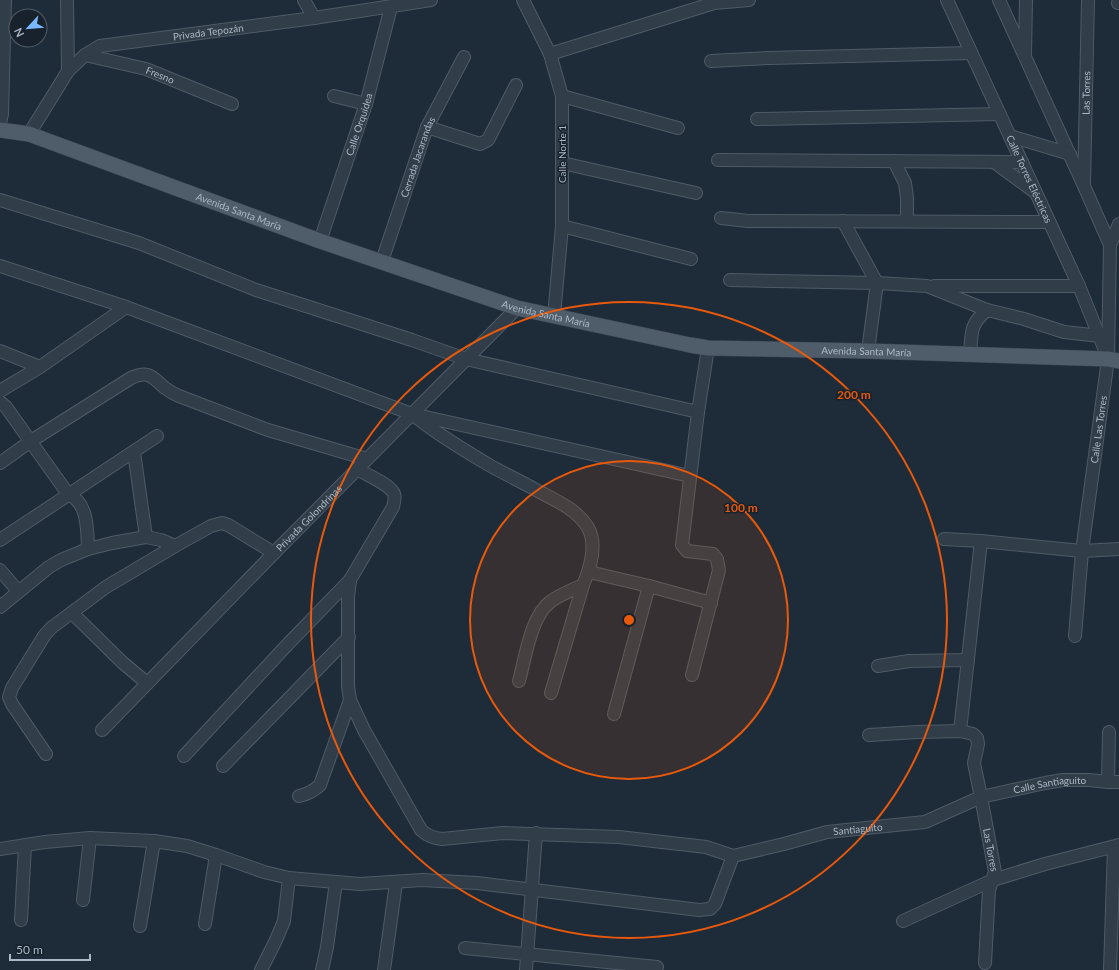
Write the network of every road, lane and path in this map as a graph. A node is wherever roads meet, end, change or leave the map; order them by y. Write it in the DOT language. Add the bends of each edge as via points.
graph roads {
  1 [pos="5,0"];
  2 [pos="67,0"];
  3 [pos="304,0"];
  4 [pos="431,0"];
  5 [pos="523,0"];
  6 [pos="749,0"];
  7 [pos="947,0"];
  8 [pos="999,0"];
  9 [pos="1026,0"];
  10 [pos="1088,0"];
  11 [pos="713,1"];
  12 [pos="391,7"];
  13 [pos="314,18"];
  14 [pos="971,53"];
  15 [pos="550,54"];
  16 [pos="85,55"];
  17 [pos="464,57"];
  18 [pos="1025,57"];
  19 [pos="711,61"];
  20 [pos="68,71"];
  21 [pos="516,85"];
  22 [pos="334,96"];
  23 [pos="562,96"];
  24 [pos="232,104"];
  25 [pos="366,104"];
  26 [pos="1000,114"];
  27 [pos="757,119"];
  28 [pos="0,123"];
  29 [pos="427,127"];
  30 [pos="678,128"];
  31 [pos="0,130"];
  32 [pos="29,134"];
  33 [pos="1010,136"];
  34 [pos="1070,154"];
  35 [pos="718,160"];
  36 [pos="894,161"];
  37 [pos="994,162"];
  38 [pos="1022,162"];
  39 [pos="562,163"];
  40 [pos="1084,186"];
  41 [pos="1036,192"];
  42 [pos="696,193"];
  43 [pos="0,200"];
  44 [pos="721,218"];
  45 [pos="843,221"];
  46 [pos="907,221"];
  47 [pos="1049,222"];
  48 [pos="1119,224"];
  49 [pos="562,226"];
  50 [pos="320,240"];
  51 [pos="1114,243"];
  52 [pos="691,259"];
  53 [pos="382,261"];
  54 [pos="0,266"];
  55 [pos="730,280"];
  56 [pos="877,283"];
  57 [pos="927,286"];
  58 [pos="1079,286"];
  59 [pos="126,307"];
  60 [pos="517,308"];
  61 [pos="987,310"];
  62 [pos="554,316"];
  63 [pos="1100,336"];
  64 [pos="708,348"];
  65 [pos="0,351"];
  66 [pos="868,351"];
  67 [pos="970,355"];
  68 [pos="466,359"];
  69 [pos="1114,360"];
  70 [pos="40,367"];
  71 [pos="0,391"];
  72 [pos="0,402"];
  73 [pos="698,412"];
  74 [pos="412,414"];
  75 [pos="157,436"];
  76 [pos="31,441"];
  77 [pos="134,452"];
  78 [pos="367,459"];
  79 [pos="0,463"];
  80 [pos="357,469"];
  81 [pos="690,476"];
  82 [pos="68,494"];
  83 [pos="146,537"];
  84 [pos="944,539"];
  85 [pos="0,540"];
  86 [pos="981,541"];
  87 [pos="175,546"];
  88 [pos="1119,548"];
  89 [pos="88,549"];
  90 [pos="1082,551"];
  91 [pos="274,553"];
  92 [pos="0,570"];
  93 [pos="588,572"];
  94 [pos="350,580"];
  95 [pos="583,585"];
  96 [pos="649,586"];
  97 [pos="18,592"];
  98 [pos="711,603"];
  99 [pos="0,607"];
  100 [pos="72,613"];
  101 [pos="1075,636"];
  102 [pos="348,637"];
  103 [pos="968,660"];
  104 [pos="878,666"];
  105 [pos="692,675"];
  106 [pos="519,681"];
  107 [pos="147,683"];
  108 [pos="551,693"];
  109 [pos="350,700"];
  110 [pos="614,714"];
  111 [pos="102,730"];
  112 [pos="960,731"];
  113 [pos="1109,732"];
  114 [pos="869,735"];
  115 [pos="46,754"];
  116 [pos="184,756"];
  117 [pos="223,766"];
  118 [pos="1114,782"];
  119 [pos="299,796"];
  120 [pos="981,797"];
  121 [pos="536,833"];
  122 [pos="90,838"];
  123 [pos="154,841"];
  124 [pos="25,845"];
  125 [pos="1116,846"];
  126 [pos="0,849"];
  127 [pos="216,855"];
  128 [pos="733,856"];
  129 [pos="290,878"];
  130 [pos="993,880"];
  131 [pos="336,882"];
  132 [pos="396,883"];
  133 [pos="532,889"];
  134 [pos="83,900"];
  135 [pos="21,920"];
  136 [pos="903,921"];
  137 [pos="205,924"];
  138 [pos="140,926"];
  139 [pos="465,948"];
  140 [pos="528,954"];
  141 [pos="985,963"];
  142 [pos="629,967"];
  143 [pos="657,967"];
  144 [pos="261,970"];
  145 [pos="322,970"];
  146 [pos="384,970"];
  147 [pos="526,970"];
  148 [pos="1110,970"];
  1 -- 28 [label="street"];
  2 -- 20 [label="street"];
  3 -- 13 [label="street"];
  4 -- 12 [label="street, Privada Tepozán"];
  5 -- 15 [label="street, Calle Norte 1"];
  6 -- 11 [label="street"];
  7 -- 14 [label="street, Calle Torres Eléctricas"];
  8 -- 18 [label="street"];
  9 -- 18 [label="street"];
  10 -- 40 [label="street, Las Torres"];
  11 -- 15 [label="street"];
  12 -- 13 [label="street, Privada Tepozán"];
  12 -- 25 [label="street, Calle Orquídea"];
  13 -- 16 [label="street, Privada Tepozán" via="100,46"];
  14 -- 19 [label="street"];
  14 -- 26 [label="street, Calle Torres Eléctricas"];
  15 -- 23 [label="street, Calle Norte 1"];
  16 -- 20 [label="street, Privada Tepozán"];
  16 -- 24 [label="street, Fresno" via="146,69"];
  17 -- 29 [label="street, Cerrada Jacarandas"];
  18 -- 34 [label="street"];
  20 -- 32 [label="street, Privada Tepozán"];
  21 -- 29 [label="street" via="488,140 484,143 480,144"];
  22 -- 25 [label="street"];
  23 -- 30 [label="street"];
  23 -- 39 [label="street, Calle Norte 1"];
  25 -- 50 [label="street, Calle Orquídea"];
  26 -- 27 [label="street"];
  26 -- 33 [label="street, Calle Torres Eléctricas"];
  29 -- 53 [label="street, Cerrada Jacarandas"];
  31 -- 32 [label="main road, Avenida Santa María"];
  32 -- 50 [label="main road, Avenida Santa María"];
  33 -- 34 [label="street"];
  33 -- 38 [label="street, Calle Torres Eléctricas"];
  34 -- 40 [label="street"];
  35 -- 36 [label="street"];
  36 -- 37 [label="street"];
  36 -- 46 [label="street" via="905,183"];
  37 -- 38 [label="street"];
  37 -- 41 [label="street"];
  38 -- 41 [label="street, Calle Torres Eléctricas"];
  39 -- 42 [label="street"];
  39 -- 49 [label="street, Calle Norte 1"];
  40 -- 51 [label="street"];
  41 -- 47 [label="street, Calle Torres Eléctricas"];
  43 -- 68 [label="street" via="139,243 256,290"];
  44 -- 45 [label="street" via="748,221"];
  45 -- 46 [label="street"];
  45 -- 56 [label="street"];
  46 -- 47 [label="street"];
  47 -- 58 [label="street, Calle Torres Eléctricas"];
  48 -- 51 [label="street, Calle Las Torres"];
  49 -- 52 [label="street"];
  49 -- 62 [label="street, Calle Norte 1"];
  50 -- 53 [label="main road, Avenida Santa María"];
  51 -- 69 [label="street, Calle Las Torres"];
  53 -- 60 [label="main road, Avenida Santa María"];
  54 -- 59 [label="street"];
  55 -- 56 [label="street"];
  56 -- 57 [label="street"];
  56 -- 66 [label="street"];
  57 -- 58 [label="street"];
  57 -- 61 [label="street"];
  58 -- 63 [label="street, Calle Torres Eléctricas"];
  59 -- 70 [label="street"];
  59 -- 74 [label="street"];
  60 -- 62 [label="main road, Avenida Santa María"];
  60 -- 68 [label="street, Privada Golondrinas"];
  61 -- 63 [label="street" via="1064,332"];
  61 -- 67 [label="street" via="973,325"];
  62 -- 64 [label="main road, Avenida Santa María"];
  63 -- 69 [label="street, Calle Torres Eléctricas"];
  64 -- 66 [label="main road, Avenida Santa María"];
  64 -- 73 [label="street"];
  65 -- 70 [label="street"];
  66 -- 67 [label="main road, Avenida Santa María"];
  67 -- 69 [label="main road, Avenida Santa María"];
  68 -- 73 [label="street"];
  68 -- 74 [label="street, Privada Golondrinas"];
  69 -- 90 [label="street, Calle Las Torres"];
  70 -- 71 [label="street"];
  72 -- 76 [label="street"];
  73 -- 81 [label="street"];
  74 -- 78 [label="street, Privada Golondrinas"];
  74 -- 81 [label="street"];
  74 -- 93 [label="street" via="432,430 565,506 578,516 588,527 592,542"];
  75 -- 77 [label="street"];
  76 -- 78 [label="street" via="132,378 146,374 151,375 178,396 268,430"];
  76 -- 79 [label="street"];
  76 -- 82 [label="street"];
  77 -- 82 [label="street"];
  77 -- 83 [label="street"];
  78 -- 80 [label="street, Privada Golondrinas"];
  80 -- 91 [label="street, Privada Golondrinas"];
  80 -- 94 [label="street" via="393,491 395,501"];
  81 -- 98 [label="street" via="682,545 686,551 713,554 717,559 719,570"];
  82 -- 85 [label="street"];
  82 -- 89 [label="street" via="75,497 83,510"];
  83 -- 87 [label="street"];
  83 -- 89 [label="street"];
  84 -- 86 [label="street"];
  86 -- 90 [label="street"];
  86 -- 103 [label="street"];
  87 -- 91 [label="street" via="211,526 222,523"];
  87 -- 100 [label="street" via="106,587"];
  88 -- 90 [label="street"];
  89 -- 97 [label="street" via="62,560"];
  90 -- 101 [label="street, Calle Las Torres"];
  91 -- 107 [label="street, Privada Golondrinas"];
  92 -- 97 [label="street"];
  93 -- 95 [label="street"];
  93 -- 96 [label="street"];
  94 -- 102 [label="street"];
  94 -- 116 [label="street"];
  95 -- 106 [label="street" via="550,602 540,611"];
  95 -- 108 [label="street"];
  96 -- 98 [label="street"];
  96 -- 110 [label="street"];
  97 -- 99 [label="street"];
  98 -- 105 [label="street"];
  100 -- 107 [label="street"];
  100 -- 115 [label="street" via="44,636 9,697"];
  102 -- 109 [label="street"];
  102 -- 117 [label="street"];
  103 -- 104 [label="street" via="910,661"];
  103 -- 112 [label="street"];
  107 -- 111 [label="street, Privada Golondrinas"];
  109 -- 119 [label="street" via="320,785 316,790"];
  109 -- 121 [label="street" via="416,822 427,835 442,839 503,833"];
  112 -- 114 [label="street"];
  112 -- 120 [label="street, Las Torres" via="973,734 977,738 974,763"];
  113 -- 118 [label="street"];
  118 -- 120 [label="street, Calle Santiaguito" via="1045,782"];
  120 -- 128 [label="street, Santiaguito" via="925,822 827,832"];
  120 -- 130 [label="street, Las Torres" via="994,868"];
  121 -- 128 [label="street" via="619,837 706,848"];
  121 -- 133 [label="street"];
  122 -- 123 [label="street"];
  122 -- 124 [label="street"];
  122 -- 134 [label="street"];
  123 -- 127 [label="street" via="187,846"];
  123 -- 138 [label="street"];
  124 -- 126 [label="street"];
  124 -- 135 [label="street"];
  125 -- 130 [label="street"];
  125 -- 148 [label="street"];
  127 -- 129 [label="street"];
  127 -- 137 [label="street"];
  128 -- 133 [label="street" via="710,909 699,910"];
  129 -- 131 [label="street"];
  129 -- 144 [label="street" via="284,921"];
  130 -- 136 [label="street"];
  130 -- 141 [label="street, Las Torres" via="989,890"];
  131 -- 132 [label="street"];
  131 -- 145 [label="street"];
  132 -- 133 [label="street" via="422,880 469,882"];
  132 -- 146 [label="street"];
  133 -- 140 [label="street"];
  139 -- 140 [label="street"];
  140 -- 142 [label="street"];
  140 -- 147 [label="street"];
  142 -- 143 [label="street"];
}
